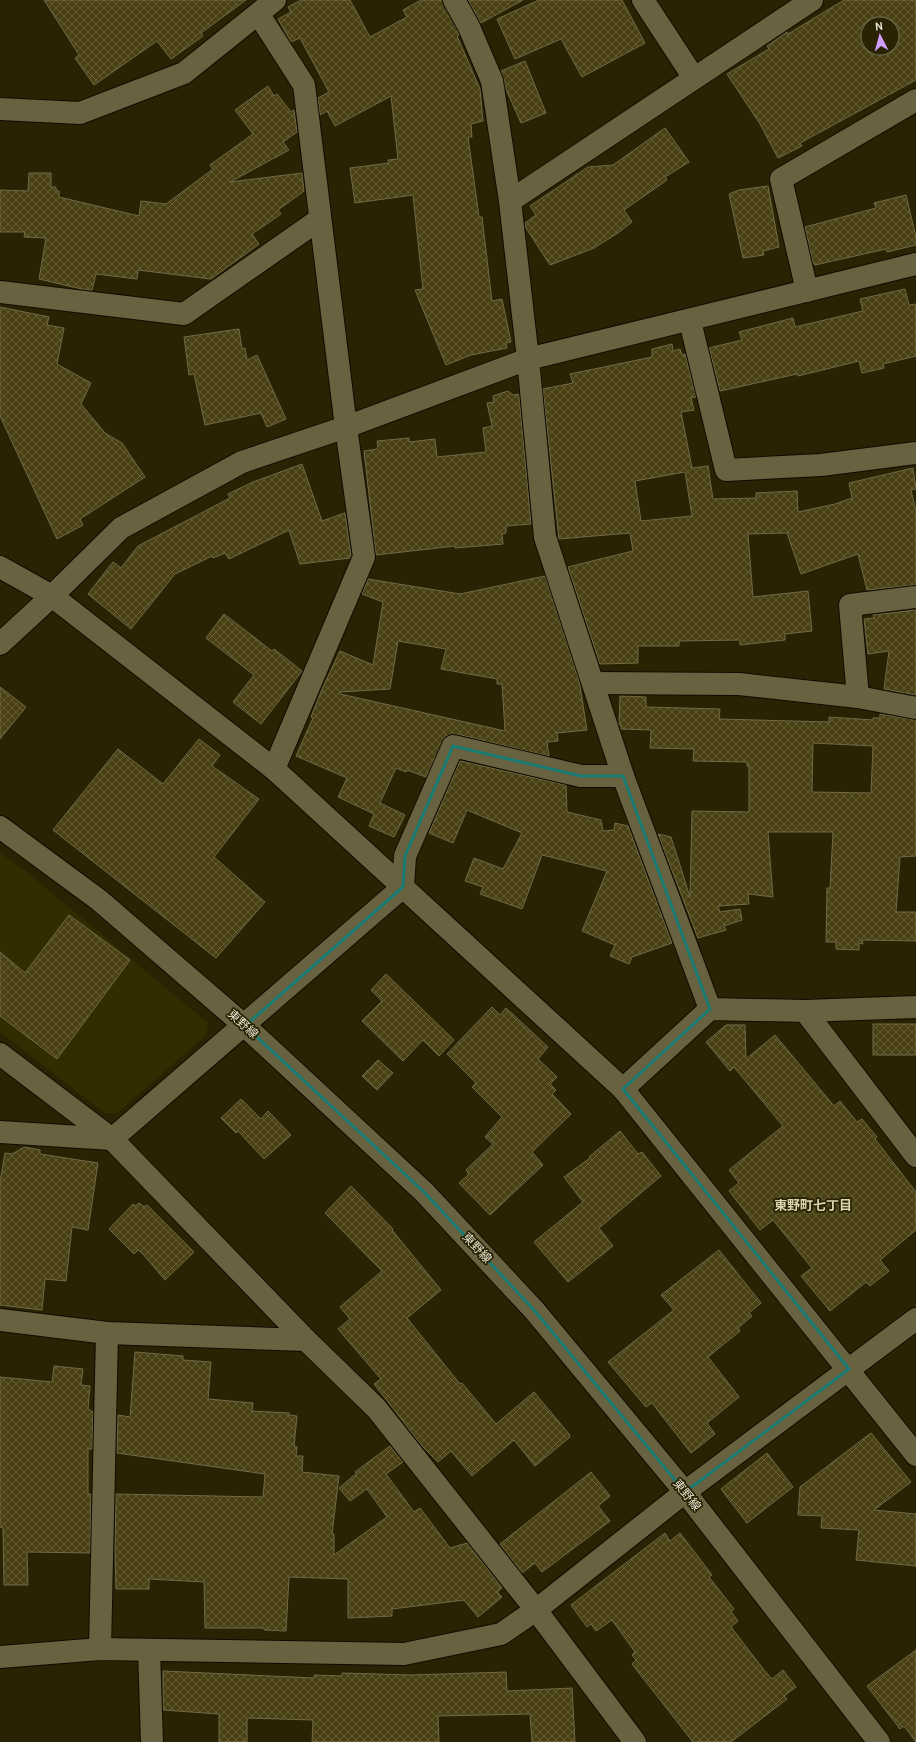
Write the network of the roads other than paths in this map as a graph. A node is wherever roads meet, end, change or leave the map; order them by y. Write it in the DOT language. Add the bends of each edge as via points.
graph roads {
  1 [pos="275,0"];
  2 [pos="454,0"];
  3 [pos="643,0"];
  4 [pos="812,0"];
  5 [pos="258,15"];
  6 [pos="694,78"];
  7 [pos="916,100"];
  8 [pos="0,109"];
  9 [pos="510,202"];
  10 [pos="320,219"];
  11 [pos="916,264"];
  12 [pos="807,291"];
  13 [pos="0,292"];
  14 [pos="690,320"];
  15 [pos="528,359"];
  16 [pos="346,427"];
  17 [pos="916,453"];
  18 [pos="0,567"];
  19 [pos="52,596"];
  20 [pos="916,597"];
  21 [pos="0,644"];
  22 [pos="593,683"];
  23 [pos="858,697"];
  24 [pos="916,708"];
  25 [pos="274,769"];
  26 [pos="623,776"];
  27 [pos="0,827"];
  28 [pos="404,887"];
  29 [pos="916,1007"];
  30 [pos="710,1009"];
  31 [pos="805,1011"];
  32 [pos="245,1026"];
  33 [pos="0,1054"];
  34 [pos="623,1089"];
  35 [pos="0,1132"];
  36 [pos="112,1139"];
  37 [pos="916,1156"];
  38 [pos="916,1319"];
  39 [pos="0,1320"];
  40 [pos="108,1333"];
  41 [pos="306,1340"];
  42 [pos="848,1369"];
  43 [pos="916,1455"];
  44 [pos="685,1492"];
  45 [pos="536,1610"];
  46 [pos="100,1649"];
  47 [pos="149,1650"];
  48 [pos="0,1657"];
  49 [pos="152,1742"];
  50 [pos="635,1742"];
  51 [pos="879,1742"];
  1 -- 5 [label="street"];
  2 -- 9 [label="street" via="492,81"];
  3 -- 6 [label="street"];
  4 -- 6 [label="street"];
  5 -- 8 [label="street" via="184,73 80,113"];
  5 -- 10 [label="street" via="304,85"];
  6 -- 9 [label="street"];
  7 -- 12 [label="street" via="781,179"];
  9 -- 15 [label="street"];
  10 -- 13 [label="street" via="184,314"];
  10 -- 16 [label="street"];
  11 -- 12 [label="street"];
  12 -- 14 [label="street"];
  14 -- 15 [label="street"];
  14 -- 17 [label="street" via="726,470 822,465"];
  15 -- 16 [label="street"];
  15 -- 22 [label="street" via="545,538"];
  16 -- 19 [label="street" via="242,462 121,528"];
  16 -- 25 [label="street" via="364,557"];
  18 -- 19 [label="street"];
  19 -- 21 [label="street"];
  19 -- 25 [label="street"];
  20 -- 23 [label="street" via="850,605"];
  22 -- 23 [label="street" via="739,684"];
  22 -- 26 [label="street"];
  23 -- 24 [label="street"];
  25 -- 28 [label="street"];
  26 -- 28 [label="street" via="581,776 453,746 405,856"];
  26 -- 30 [label="street"];
  27 -- 32 [label="street, 東野線" via="100,900"];
  28 -- 32 [label="street"];
  28 -- 34 [label="street"];
  29 -- 31 [label="street"];
  30 -- 31 [label="street"];
  30 -- 34 [label="street"];
  31 -- 37 [label="street"];
  32 -- 36 [label="street"];
  32 -- 44 [label="street, 東野線" via="424,1192 534,1310"];
  33 -- 36 [label="street"];
  34 -- 42 [label="street"];
  35 -- 36 [label="street"];
  36 -- 41 [label="street"];
  38 -- 42 [label="street"];
  39 -- 40 [label="street"];
  40 -- 41 [label="street"];
  40 -- 46 [label="street"];
  41 -- 45 [label="street" via="376,1408"];
  42 -- 43 [label="street"];
  42 -- 44 [label="street"];
  44 -- 45 [label="street"];
  44 -- 51 [label="street, 東野線"];
  45 -- 47 [label="street" via="501,1634 404,1654"];
  45 -- 50 [label="street"];
  46 -- 47 [label="street"];
  46 -- 48 [label="street"];
  47 -- 49 [label="street"];
}
